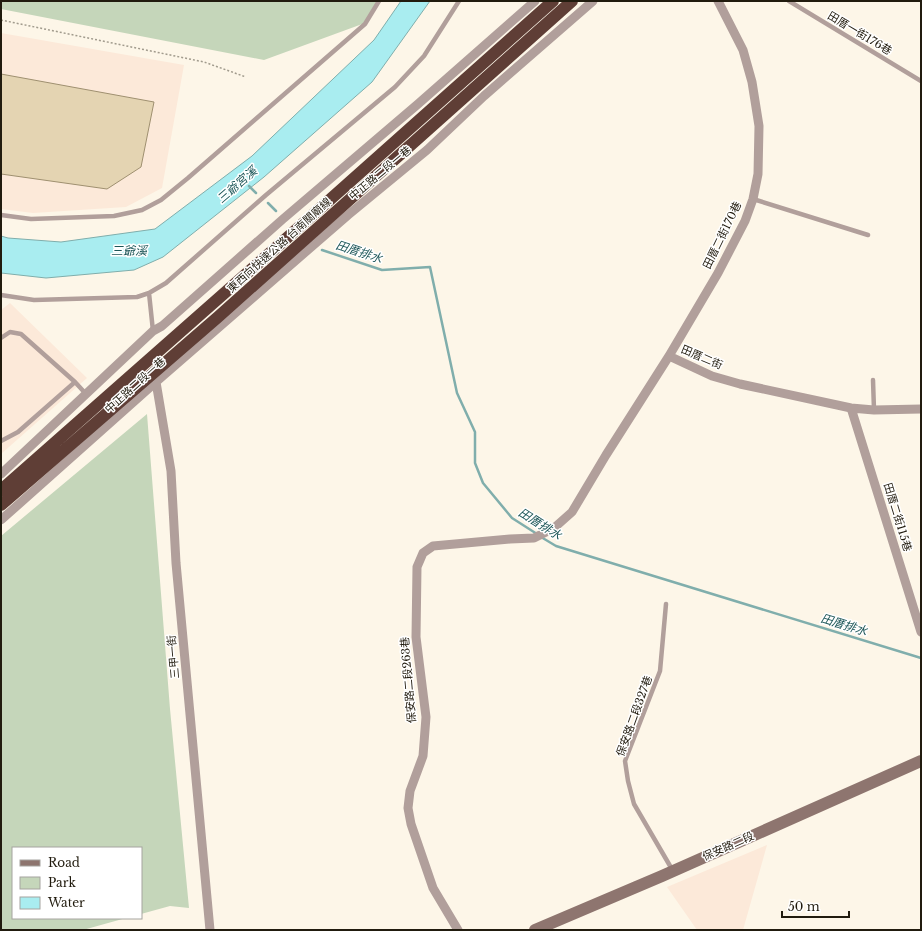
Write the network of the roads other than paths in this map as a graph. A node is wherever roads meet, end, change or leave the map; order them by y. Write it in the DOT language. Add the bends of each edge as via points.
graph roads {
  1 [pos="379,1"];
  2 [pos="458,1"];
  3 [pos="535,1"];
  4 [pos="553,1"];
  5 [pos="572,1"];
  6 [pos="593,1"];
  7 [pos="718,1"];
  8 [pos="789,1"];
  9 [pos="921,81"];
  10 [pos="752,199"];
  11 [pos="1,214"];
  12 [pos="868,235"];
  13 [pos="149,293"];
  14 [pos="1,295"];
  15 [pos="153,331"];
  16 [pos="1,338"];
  17 [pos="669,356"];
  18 [pos="873,380"];
  19 [pos="75,382"];
  20 [pos="156,382"];
  21 [pos="86,394"];
  22 [pos="851,408"];
  23 [pos="921,409"];
  24 [pos="874,410"];
  25 [pos="1,441"];
  26 [pos="1,474"];
  27 [pos="1,490"];
  28 [pos="1,505"];
  29 [pos="1,520"];
  30 [pos="537,536"];
  31 [pos="666,604"];
  32 [pos="921,632"];
  33 [pos="921,761"];
  34 [pos="673,871"];
  35 [pos="210,930"];
  36 [pos="458,930"];
  37 [pos="535,930"];
  1 -- 11 [label="lane" via="365,24 161,200 142,210 114,216 31,219"];
  2 -- 13 [label="lane" via="424,56 395,87 166,283"];
  3 -- 15 [label="street" via="162,326"];
  4 -- 27 [label="highway, 東西向快速公路 台南關廟線"];
  5 -- 28 [label="highway, 東西向快速公路 台南關廟線"];
  6 -- 20 [label="street, 中正路二段一巷" via="484,96 427,150"];
  7 -- 10 [label="street, 田厝二街170巷" via="743,50 752,82 759,126 758,174"];
  8 -- 9 [label="lane, 田厝一街176巷"];
  10 -- 12 [label="lane"];
  10 -- 17 [label="street, 田厝二街170巷" via="745,222"];
  13 -- 14 [label="lane" via="137,297 42,300"];
  13 -- 15 [label="lane"];
  15 -- 21 [label="street"];
  16 -- 19 [label="lane" via="10,332 21,334"];
  17 -- 22 [label="street, 田厝二街" via="712,376"];
  17 -- 30 [label="street, 田厝二街" via="572,512 554,528"];
  18 -- 24 [label="lane"];
  19 -- 21 [label="lane"];
  19 -- 25 [label="lane" via="18,432"];
  20 -- 29 [label="street, 中正路二段一巷"];
  20 -- 35 [label="street, 三甲一街" via="171,470 176,563"];
  21 -- 26 [label="street"];
  22 -- 24 [label="street, 田厝二街"];
  22 -- 32 [label="street, 田厝二街115巷"];
  23 -- 24 [label="street, 田厝二街"];
  30 -- 36 [label="street, 保安路二段263巷" via="433,546 423,553 417,567 416,637 426,717 423,756 410,791 408,808 433,888"];
  31 -- 34 [label="lane, 保安路二段327巷" via="660,671 625,761 634,804"];
  33 -- 34 [label="street, 保安路二段"];
  34 -- 37 [label="street, 保安路二段"];
}
